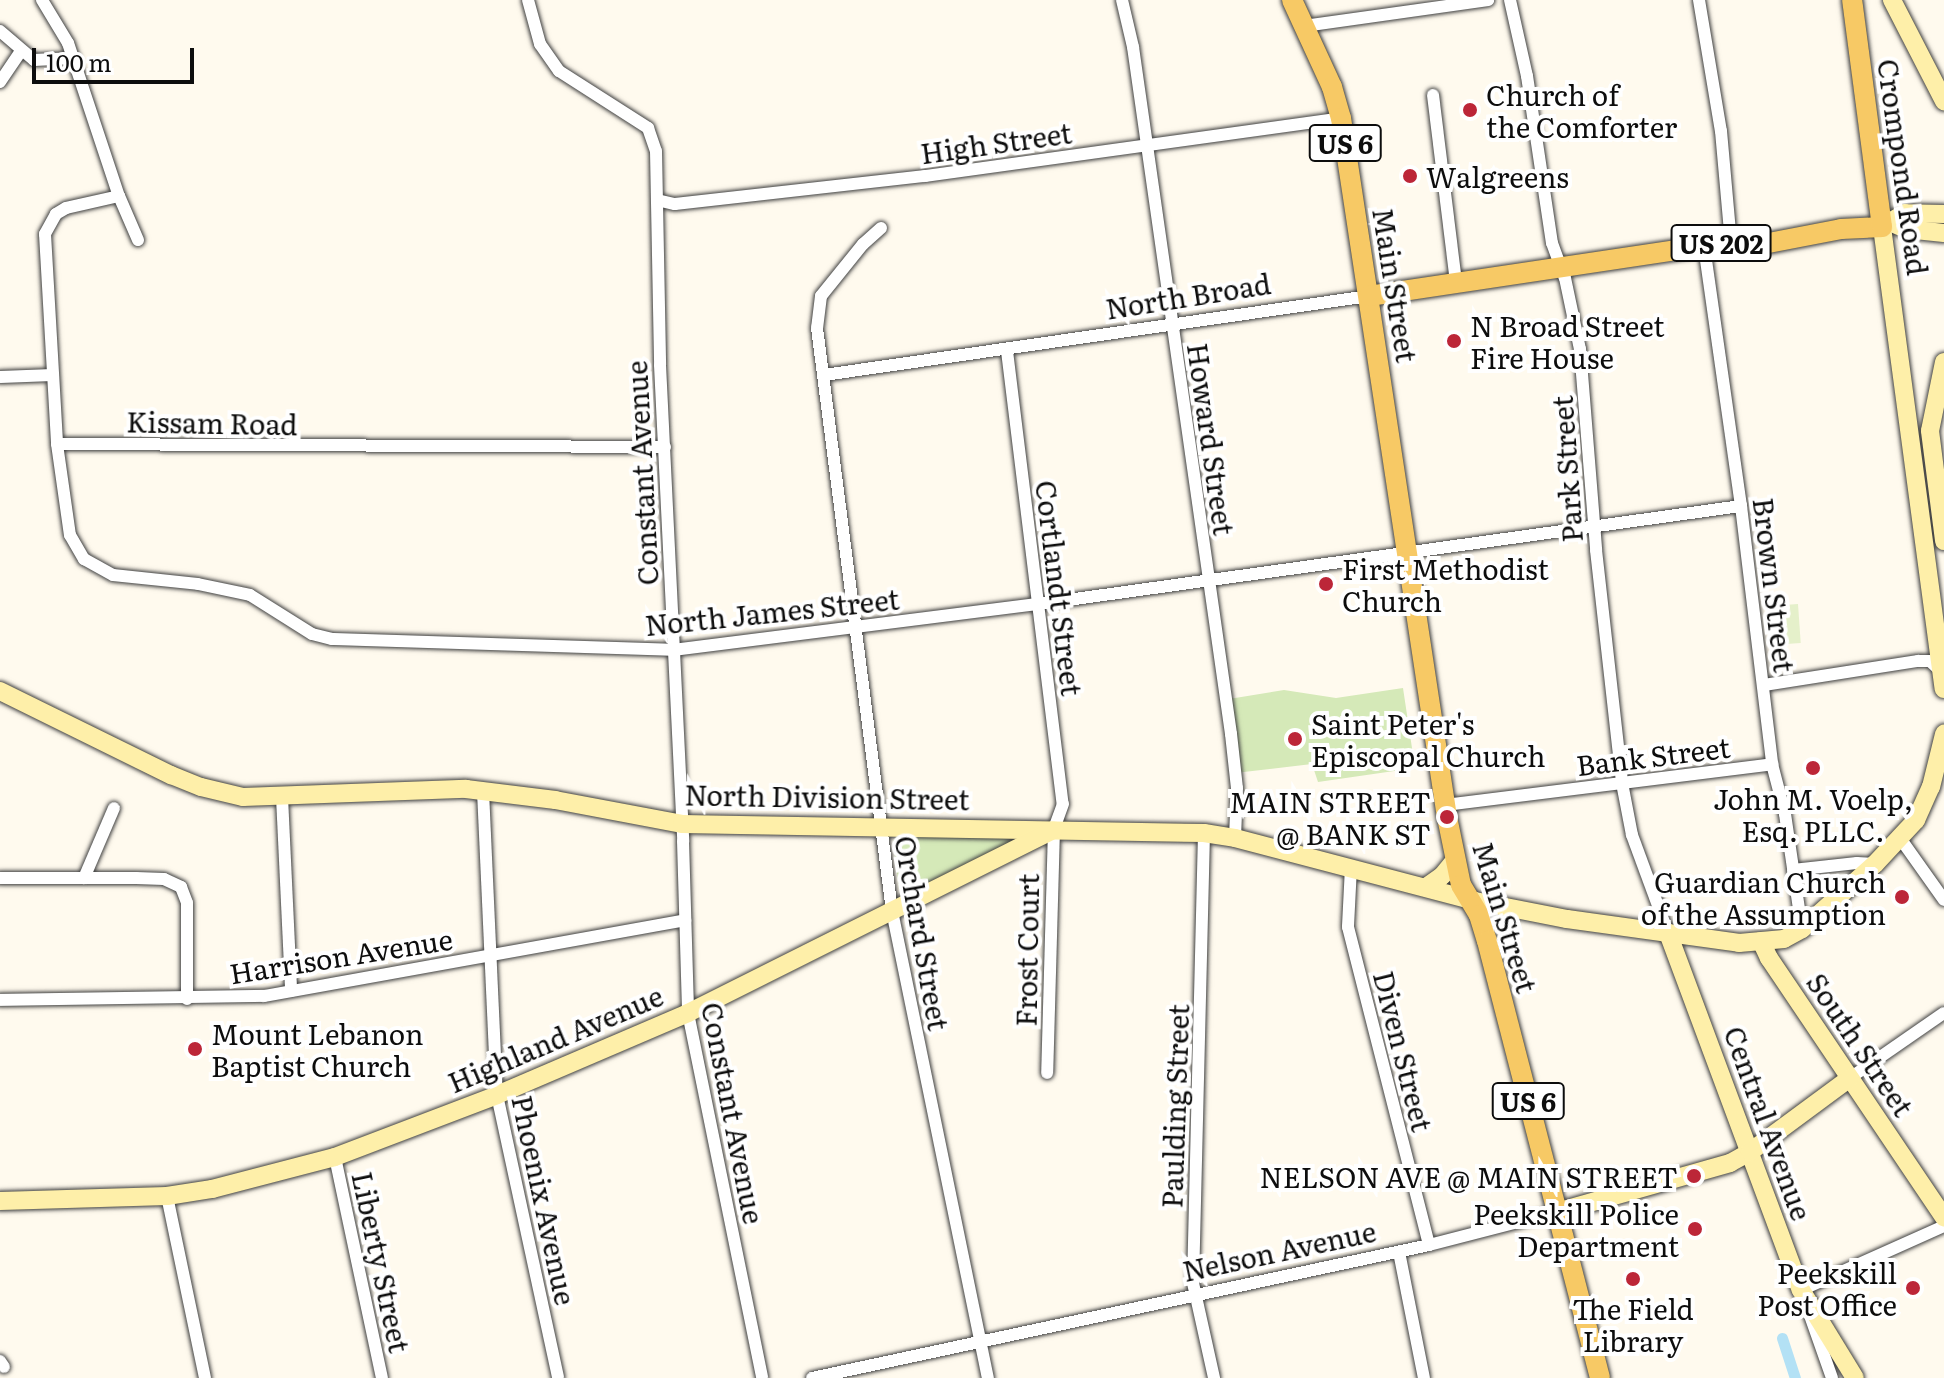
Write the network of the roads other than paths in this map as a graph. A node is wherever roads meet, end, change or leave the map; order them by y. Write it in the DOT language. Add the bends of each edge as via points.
graph roads {
  1 [pos="42,0"];
  2 [pos="528,0"];
  3 [pos="1122,0"];
  4 [pos="1292,0"];
  5 [pos="1488,0"];
  6 [pos="1510,0"];
  7 [pos="1699,0"];
  8 [pos="1852,0"];
  9 [pos="1892,0"];
  10 [pos="1304,26"];
  11 [pos="0,31"];
  12 [pos="21,51"];
  13 [pos="74,58"];
  14 [pos="0,82"];
  15 [pos="1433,95"];
  16 [pos="1944,101"];
  17 [pos="1341,118"];
  18 [pos="1146,144"];
  19 [pos="119,196"];
  20 [pos="657,200"];
  21 [pos="1944,214"];
  22 [pos="1887,225"];
  23 [pos="881,228"];
  24 [pos="1944,233"];
  25 [pos="138,240"];
  26 [pos="1731,242"];
  27 [pos="1704,246"];
  28 [pos="1560,268"];
  29 [pos="1456,282"];
  30 [pos="1369,296"];
  31 [pos="1172,327"];
  32 [pos="1007,351"];
  33 [pos="1944,362"];
  34 [pos="53,375"];
  35 [pos="824,375"];
  36 [pos="0,377"];
  37 [pos="57,444"];
  38 [pos="1938,444"];
  39 [pos="665,447"];
  40 [pos="1741,506"];
  41 [pos="1597,526"];
  42 [pos="1944,541"];
  43 [pos="1407,553"];
  44 [pos="1208,581"];
  45 [pos="1039,604"];
  46 [pos="857,628"];
  47 [pos="673,650"];
  48 [pos="1944,673"];
  49 [pos="1764,685"];
  50 [pos="1944,689"];
  51 [pos="0,691"];
  52 [pos="1944,734"];
  53 [pos="1772,764"];
  54 [pos="1622,783"];
  55 [pos="483,791"];
  56 [pos="282,797"];
  57 [pos="1445,805"];
  58 [pos="114,808"];
  59 [pos="682,824"];
  60 [pos="880,826"];
  61 [pos="1054,829"];
  62 [pos="1204,833"];
  63 [pos="1235,838"];
  64 [pos="1900,838"];
  65 [pos="1456,859"];
  66 [pos="1875,864"];
  67 [pos="1351,867"];
  68 [pos="1793,870"];
  69 [pos="0,878"];
  70 [pos="84,878"];
  71 [pos="1426,887"];
  72 [pos="1469,899"];
  73 [pos="1944,900"];
  74 [pos="892,911"];
  75 [pos="685,920"];
  76 [pos="1802,929"];
  77 [pos="1668,933"];
  78 [pos="1761,941"];
  79 [pos="491,955"];
  80 [pos="291,991"];
  81 [pos="187,999"];
  82 [pos="0,1000"];
  83 [pos="688,1013"];
  84 [pos="1944,1013"];
  85 [pos="1047,1073"];
  86 [pos="1850,1078"];
  87 [pos="497,1095"];
  88 [pos="1750,1152"];
  89 [pos="335,1157"];
  90 [pos="167,1196"];
  91 [pos="0,1201"];
  92 [pos="1557,1212"];
  93 [pos="1944,1217"];
  94 [pos="1944,1226"];
  95 [pos="1429,1245"];
  96 [pos="1399,1252"];
  97 [pos="1801,1290"];
  98 [pos="1196,1297"];
  99 [pos="981,1342"];
  100 [pos="205,1378"];
  101 [pos="382,1378"];
  102 [pos="558,1378"];
  103 [pos="762,1378"];
  104 [pos="812,1378"];
  105 [pos="988,1378"];
  106 [pos="1214,1378"];
  107 [pos="1424,1378"];
  108 [pos="1600,1378"];
  109 [pos="1832,1378"];
  110 [pos="1855,1378"];
  1 -- 13 [label="street"];
  2 -- 20 [label="street, Constant Avenue" via="540,44 559,71 648,128 656,151"];
  3 -- 18 [label="street, Howard Street"];
  4 -- 10 [label="main road, Main Street / US 6"];
  5 -- 10 [label="street"];
  6 -- 28 [label="street, Park Street"];
  7 -- 26 [label="street" via="1721,131"];
  8 -- 22 [label="main road, Crompond Road"];
  9 -- 16 [label="street"];
  10 -- 17 [label="main road, Main Street / US 6"];
  11 -- 12 [label="street"];
  12 -- 13 [label="street" via="42,61"];
  12 -- 14 [label="street"];
  13 -- 19 [label="street"];
  15 -- 29 [label="street"];
  17 -- 18 [label="street, High Street"];
  17 -- 30 [label="main road, Main Street / US 6"];
  18 -- 20 [label="street, High Street" via="894,180 675,204"];
  18 -- 31 [label="street, Howard Street"];
  19 -- 25 [label="street"];
  19 -- 34 [label="street" via="66,208 56,214 45,234"];
  20 -- 39 [label="street, Constant Avenue"];
  21 -- 22 [label="street" via="1905,213"];
  22 -- 24 [label="street"];
  22 -- 26 [label="main road, US 202" via="1753,246"];
  22 -- 48 [label="street, Crompond Road"];
  23 -- 35 [label="street, Orchard Street" via="821,296 817,328"];
  26 -- 27 [label="main road, US 202"];
  27 -- 28 [label="main road, US 202"];
  27 -- 40 [label="street, Brown Street"];
  28 -- 29 [label="main road, North Broad / US 202"];
  28 -- 41 [label="street, Park Street" via="1580,349"];
  29 -- 30 [label="main road, North Broad / US 202"];
  30 -- 31 [label="street, North Broad"];
  30 -- 43 [label="main road, Main Street / US 6"];
  31 -- 32 [label="street, North Broad"];
  31 -- 44 [label="street, Howard Street"];
  32 -- 35 [label="street, North Broad"];
  32 -- 45 [label="street, Cortlandt Street"];
  33 -- 38 [label="street" via="1933,406"];
  34 -- 36 [label="street"];
  34 -- 37 [label="street"];
  35 -- 46 [label="street, Orchard Street"];
  37 -- 39 [label="street, Kissam Road"];
  37 -- 47 [label="street, North James Street" via="70,535 84,559 113,575 250,595 312,634 332,639"];
  38 -- 42 [label="street"];
  39 -- 47 [label="street, Constant Avenue"];
  40 -- 41 [label="street, North James Street"];
  40 -- 49 [label="street, Brown Street"];
  41 -- 43 [label="street, North James Street"];
  41 -- 54 [label="street, Park Street"];
  43 -- 44 [label="street, North James Street"];
  43 -- 57 [label="main road, Main Street / US 6"];
  44 -- 45 [label="street, North James Street"];
  44 -- 63 [label="street, Howard Street" via="1237,788"];
  45 -- 46 [label="street, North James Street"];
  45 -- 61 [label="street, Cortlandt Street" via="1063,804"];
  46 -- 47 [label="street, North James Street"];
  46 -- 60 [label="street, Orchard Street"];
  47 -- 59 [label="street, Constant Avenue"];
  48 -- 49 [label="street" via="1930,661 1918,661"];
  48 -- 50 [label="street, Crompond Road"];
  49 -- 53 [label="street, Brown Street"];
  51 -- 56 [label="street, North Division Street" via="201,787 243,797"];
  52 -- 64 [label="street" via="1931,787 1916,820"];
  53 -- 54 [label="street, Bank Street"];
  53 -- 68 [label="street, Brown Street"];
  54 -- 57 [label="street, Bank Street"];
  54 -- 77 [label="street, Park Street" via="1632,835"];
  55 -- 56 [label="street, North Division Street"];
  55 -- 59 [label="street, North Division Street"];
  55 -- 79 [label="street, Phoenix Avenue"];
  56 -- 80 [label="street"];
  57 -- 65 [label="main road, Main Street / US 6"];
  58 -- 70 [label="street"];
  59 -- 60 [label="street, North Division Street"];
  59 -- 75 [label="street, Constant Avenue"];
  60 -- 61 [label="street, North Division Street"];
  60 -- 74 [label="street, Orchard Street"];
  61 -- 62 [label="street, North Division Street"];
  61 -- 74 [label="street, Highland Avenue"];
  61 -- 85 [label="street, Frost Court"];
  62 -- 63 [label="street, North Division Street"];
  62 -- 98 [label="street, Paulding Street"];
  63 -- 67 [label="street, North Division Street"];
  64 -- 66 [label="street"];
  64 -- 73 [label="street"];
  65 -- 71 [label="street"];
  65 -- 72 [label="main road, Main Street / US 6"];
  66 -- 68 [label="street"];
  66 -- 76 [label="street"];
  67 -- 71 [label="street, North Division Street"];
  67 -- 95 [label="street, Diven Street" via="1348,927"];
  68 -- 76 [label="street, Brown Street"];
  69 -- 70 [label="street"];
  70 -- 81 [label="street" via="168,881 181,887 187,903"];
  71 -- 72 [label="street, North Division Street"];
  72 -- 77 [label="street, North Division Street"];
  72 -- 92 [label="main road, Main Street / US 6" via="1487,941"];
  74 -- 83 [label="street, Highland Avenue"];
  74 -- 99 [label="street, Orchard Street"];
  75 -- 79 [label="street, Harrison Avenue"];
  75 -- 83 [label="street, Constant Avenue"];
  76 -- 78 [label="street, North Division Street" via="1784,939"];
  77 -- 78 [label="street, North Division Street"];
  77 -- 88 [label="street, Central Avenue"];
  78 -- 86 [label="street, South Street"];
  79 -- 80 [label="street, Harrison Avenue"];
  79 -- 87 [label="street, Phoenix Avenue"];
  80 -- 81 [label="street, Harrison Avenue"];
  81 -- 82 [label="street, Harrison Avenue"];
  83 -- 87 [label="street, Highland Avenue"];
  83 -- 103 [label="street, Constant Avenue"];
  84 -- 86 [label="street"];
  86 -- 88 [label="street, Nelson Avenue"];
  86 -- 93 [label="street, South Street"];
  87 -- 89 [label="street, Highland Avenue"];
  87 -- 102 [label="street, Phoenix Avenue"];
  88 -- 92 [label="street, Nelson Avenue" via="1694,1176"];
  88 -- 97 [label="street, Central Avenue"];
  89 -- 90 [label="street, Highland Avenue"];
  89 -- 101 [label="street, Liberty Street"];
  90 -- 91 [label="street, Highland Avenue"];
  90 -- 100 [label="street"];
  92 -- 95 [label="street, Nelson Avenue"];
  92 -- 108 [label="main road, Main Street / US 6"];
  94 -- 97 [label="street"];
  95 -- 96 [label="street, Nelson Avenue"];
  96 -- 98 [label="street, Nelson Avenue"];
  96 -- 107 [label="street"];
  97 -- 109 [label="street, Central Avenue"];
  97 -- 110 [label="street"];
  98 -- 99 [label="street, Nelson Avenue"];
  98 -- 106 [label="street, Paulding Street"];
  99 -- 104 [label="street, Nelson Avenue"];
  99 -- 105 [label="street, Orchard Street"];
}
